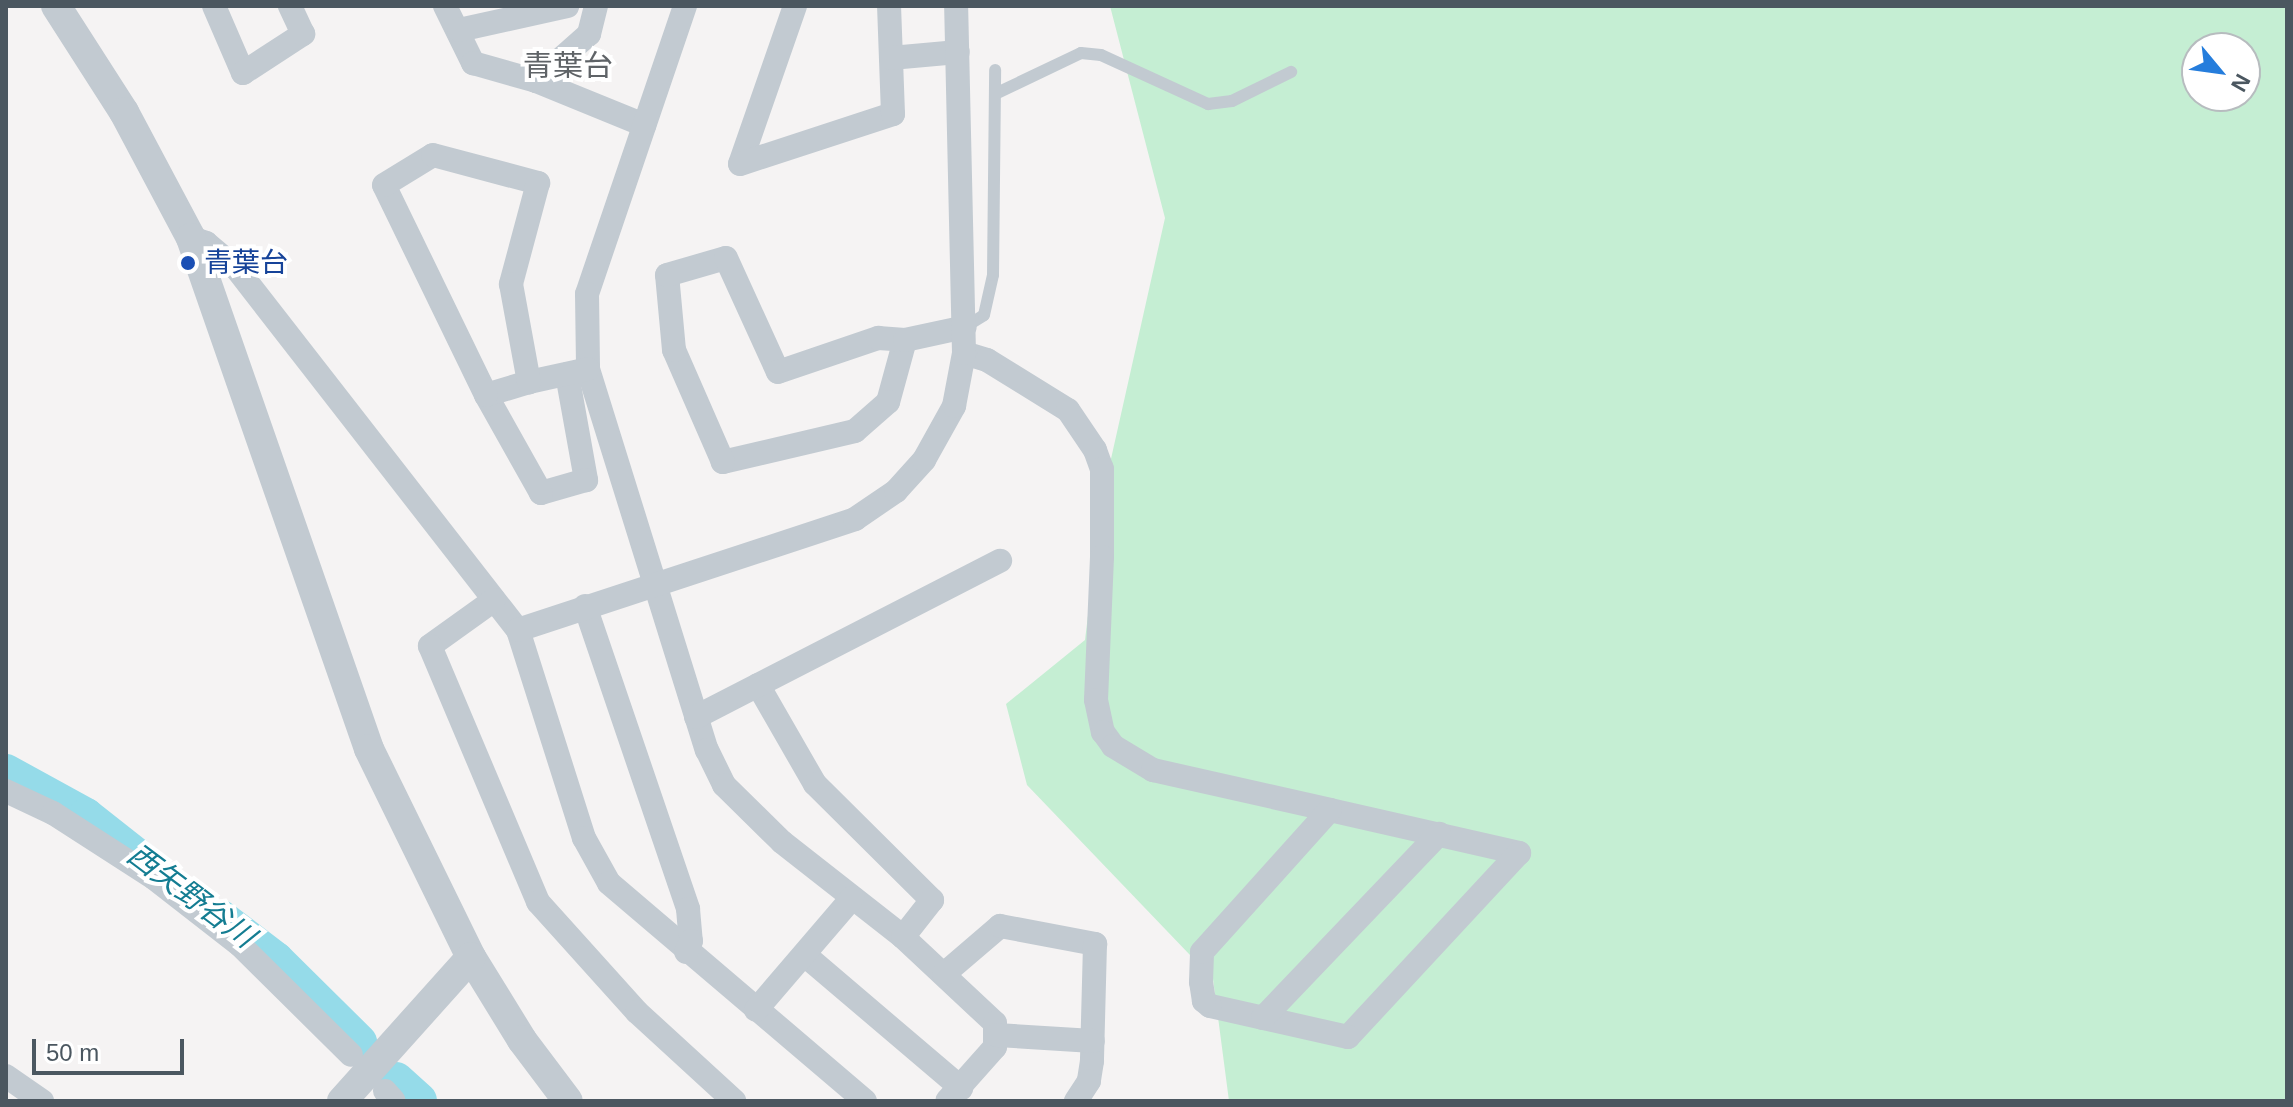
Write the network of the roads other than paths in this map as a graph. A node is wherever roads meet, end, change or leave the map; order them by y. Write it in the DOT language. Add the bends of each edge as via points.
graph roads {
  1 [pos="56,6"];
  2 [pos="214,6"];
  3 [pos="290,6"];
  4 [pos="445,6"];
  5 [pos="567,6"];
  6 [pos="596,6"];
  7 [pos="685,6"];
  8 [pos="795,6"];
  9 [pos="889,6"];
  10 [pos="956,6"];
  11 [pos="459,30"];
  12 [pos="958,52"];
  13 [pos="891,58"];
  14 [pos="995,70"];
  15 [pos="1291,72"];
  16 [pos="536,81"];
  17 [pos="995,94"];
  18 [pos="644,125"];
  19 [pos="191,238"];
  20 [pos="965,327"];
  21 [pos="905,340"];
  22 [pos="964,353"];
  23 [pos="577,371"];
  24 [pos="529,382"];
  25 [pos="486,395"];
  26 [pos="1000,561"];
  27 [pos="658,584"];
  28 [pos="494,600"];
  29 [pos="585,606"];
  30 [pos="518,630"];
  31 [pos="758,685"];
  32 [pos="696,717"];
  33 [pos="6,791"];
  34 [pos="1330,810"];
  35 [pos="1439,834"];
  36 [pos="852,898"];
  37 [pos="903,937"];
  38 [pos="686,952"];
  39 [pos="806,956"];
  40 [pos="471,957"];
  41 [pos="944,974"];
  42 [pos="756,1010"];
  43 [pos="1263,1018"];
  44 [pos="997,1035"];
  45 [pos="1093,1041"];
  46 [pos="351,1055"];
  47 [pos="6,1076"];
  48 [pos="954,1094"];
  49 [pos="42,1101"];
  50 [pos="342,1101"];
  51 [pos="568,1101"];
  52 [pos="734,1101"];
  53 [pos="865,1101"];
  54 [pos="1076,1101"];
  1 -- 19 [label="street" via="124,112"];
  2 -- 3 [label="street" via="243,73 303,34"];
  4 -- 11 [label="street"];
  5 -- 11 [label="street"];
  6 -- 16 [label="street" via="589,34"];
  7 -- 18 [label="street"];
  8 -- 13 [label="street" via="740,164 893,114"];
  9 -- 13 [label="street"];
  10 -- 12 [label="street"];
  11 -- 16 [label="street" via="473,63"];
  12 -- 13 [label="street"];
  12 -- 20 [label="street"];
  14 -- 17 [label="lane"];
  15 -- 17 [label="lane" via="1232,101 1208,104 1101,55 1081,53"];
  16 -- 18 [label="street"];
  17 -- 20 [label="lane" via="993,275 984,315"];
  18 -- 23 [label="street" via="587,294"];
  19 -- 28 [label="street" via="206,243 236,268"];
  19 -- 40 [label="street" via="369,749"];
  20 -- 21 [label="street"];
  20 -- 22 [label="street"];
  21 -- 21 [label="street" via="878,338 778,372 726,258 667,275 674,350 723,462 855,431 888,402"];
  22 -- 27 [label="street" via="954,406 942,434 896,491 855,519"];
  22 -- 34 [label="street" via="987,360 1068,410 1095,450 1102,469 1096,700 1103,732 1113,746 1153,770"];
  23 -- 24 [label="street"];
  23 -- 25 [label="street" via="586,480 541,493"];
  23 -- 27 [label="street"];
  24 -- 25 [label="street"];
  24 -- 25 [label="street" via="511,284 538,183 433,155 384,185"];
  26 -- 31 [label="street"];
  27 -- 29 [label="street"];
  27 -- 32 [label="street"];
  28 -- 30 [label="street"];
  28 -- 52 [label="street" via="430,646 538,902 637,1012"];
  29 -- 30 [label="street"];
  29 -- 38 [label="street" via="688,909 691,941"];
  30 -- 38 [label="street" via="596,862 623,899"];
  31 -- 32 [label="street"];
  31 -- 37 [label="street" via="815,784 932,900"];
  32 -- 36 [label="street" via="724,785 782,842"];
  33 -- 46 [label="street" via="53,813 154,878 274,974"];
  34 -- 35 [label="street"];
  34 -- 43 [label="street" via="1198,961 1204,1001"];
  35 -- 43 [label="street"];
  35 -- 43 [label="street" via="1519,853 1348,1037"];
  36 -- 37 [label="street"];
  36 -- 39 [label="street"];
  37 -- 41 [label="street"];
  38 -- 42 [label="street"];
  39 -- 42 [label="street"];
  39 -- 48 [label="street"];
  40 -- 50 [label="street"];
  40 -- 51 [label="street" via="522,1040"];
  41 -- 44 [label="street" via="985,1010"];
  41 -- 45 [label="street" via="1000,926 1087,939 1098,949"];
  42 -- 53 [label="street"];
  44 -- 45 [label="street"];
  44 -- 48 [label="street" via="995,1047"];
  45 -- 54 [label="street" via="1089,1081"];
  47 -- 49 [label="street"];
}
